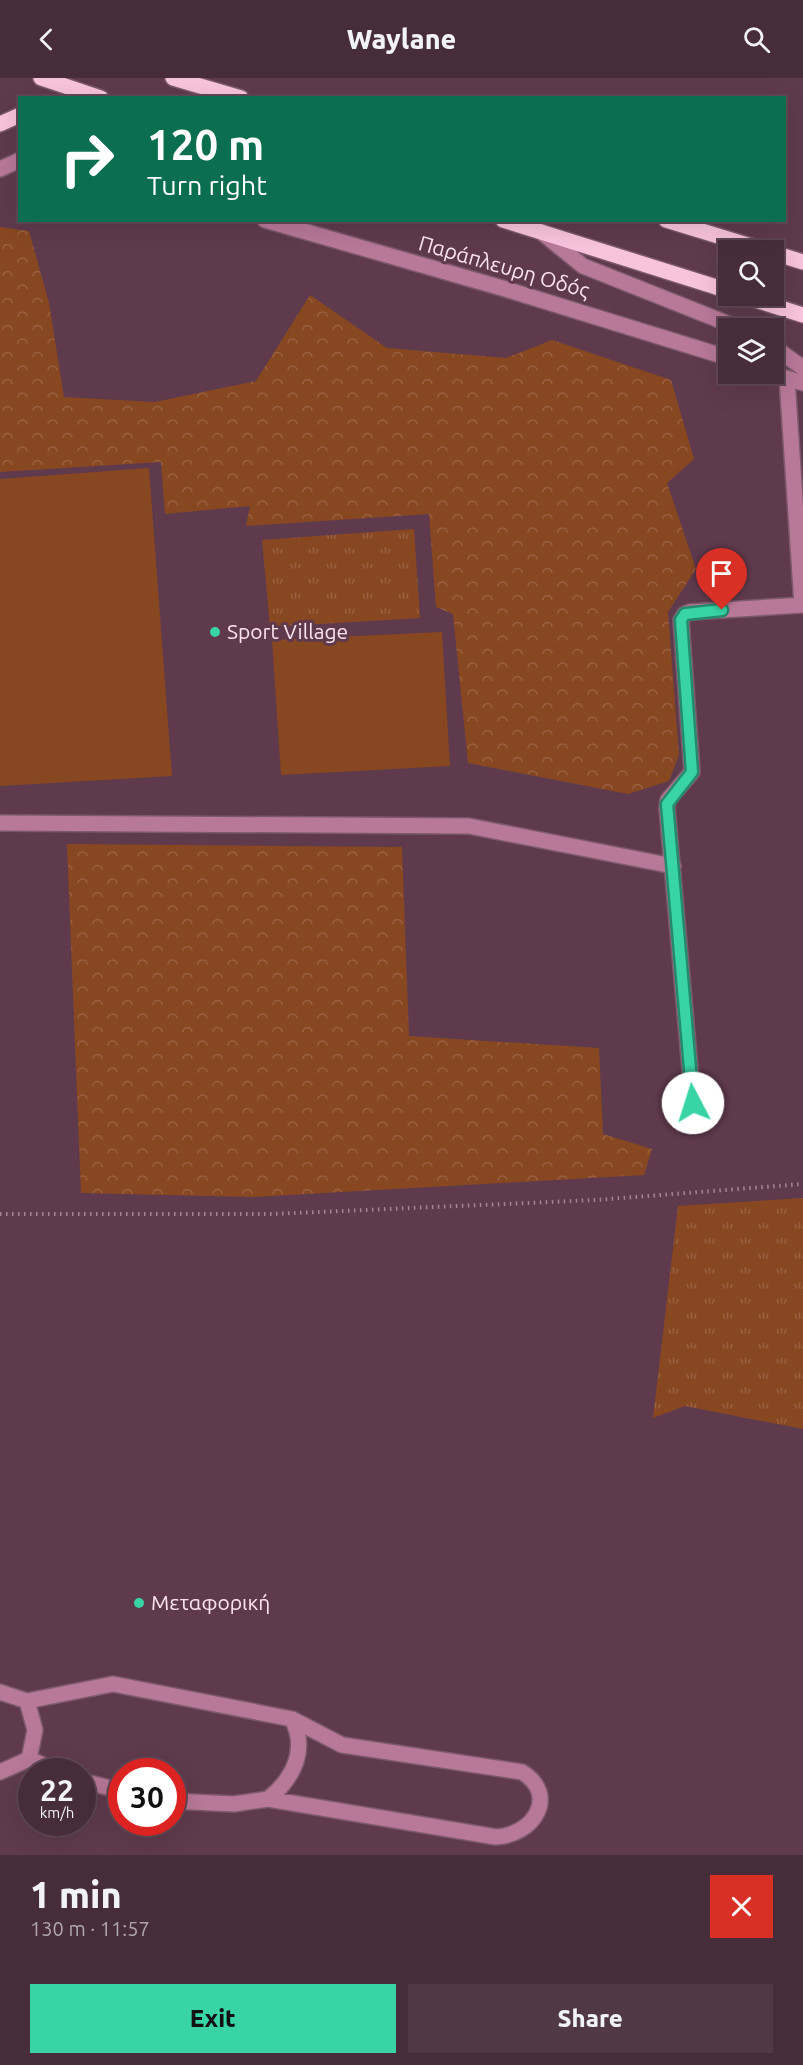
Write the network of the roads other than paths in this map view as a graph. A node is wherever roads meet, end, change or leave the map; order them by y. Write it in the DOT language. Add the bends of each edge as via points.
graph roads {
  1 [pos="41,78"];
  2 [pos="173,78"];
  3 [pos="90,96"];
  4 [pos="234,96"];
  5 [pos="18,116"];
  6 [pos="0,124"];
  7 [pos="18,161"];
  8 [pos="0,169"];
  9 [pos="272,222"];
  10 [pos="510,222"];
  11 [pos="673,222"];
  12 [pos="537,230"];
  13 [pos="731,240"];
  14 [pos="784,257"];
  15 [pos="803,262"];
  16 [pos="718,288"];
  17 [pos="775,306"];
  18 [pos="803,315"];
  19 [pos="718,320"];
  20 [pos="784,354"];
  21 [pos="718,355"];
  22 [pos="803,368"];
  23 [pos="784,377"];
  24 [pos="803,383"];
  25 [pos="781,384"];
  26 [pos="802,605"];
  27 [pos="0,823"];
  28 [pos="673,866"];
  29 [pos="693,1103"];
  30 [pos="0,1692"];
  31 [pos="27,1701"];
  32 [pos="292,1719"];
  33 [pos="29,1758"];
  34 [pos="18,1764"];
  35 [pos="0,1772"];
  36 [pos="268,1799"];
  37 [pos="186,1802"];
  1 -- 3 [label="main road"];
  2 -- 4 [label="main road"];
  5 -- 6 [label="main road"];
  7 -- 8 [label="street"];
  9 -- 21 [label="street, Παράπλευρη Οδός"];
  10 -- 12 [label="main road"];
  11 -- 13 [label="main road"];
  12 -- 16 [label="main road"];
  12 -- 19 [label="street" via="583,266"];
  14 -- 15 [label="main road"];
  17 -- 18 [label="main road"];
  20 -- 22 [label="street"];
  23 -- 24 [label="street"];
  25 -- 26 [label="street"];
  26 -- 28 [label="street" via="685,614 679,628 692,769 691,776 667,804"];
  27 -- 28 [label="street" via="469,826"];
  28 -- 29 [label="street"];
  30 -- 31 [label="street"];
  31 -- 32 [label="street" via="113,1684"];
  31 -- 33 [label="street" via="35,1730"];
  32 -- 36 [label="street" via="299,1732 296,1763 280,1790"];
  32 -- 36 [label="street" via="342,1745 522,1772 537,1788 538,1811 523,1830 496,1837"];
  34 -- 35 [label="street"];
  36 -- 37 [label="street" via="234,1804"];
}
